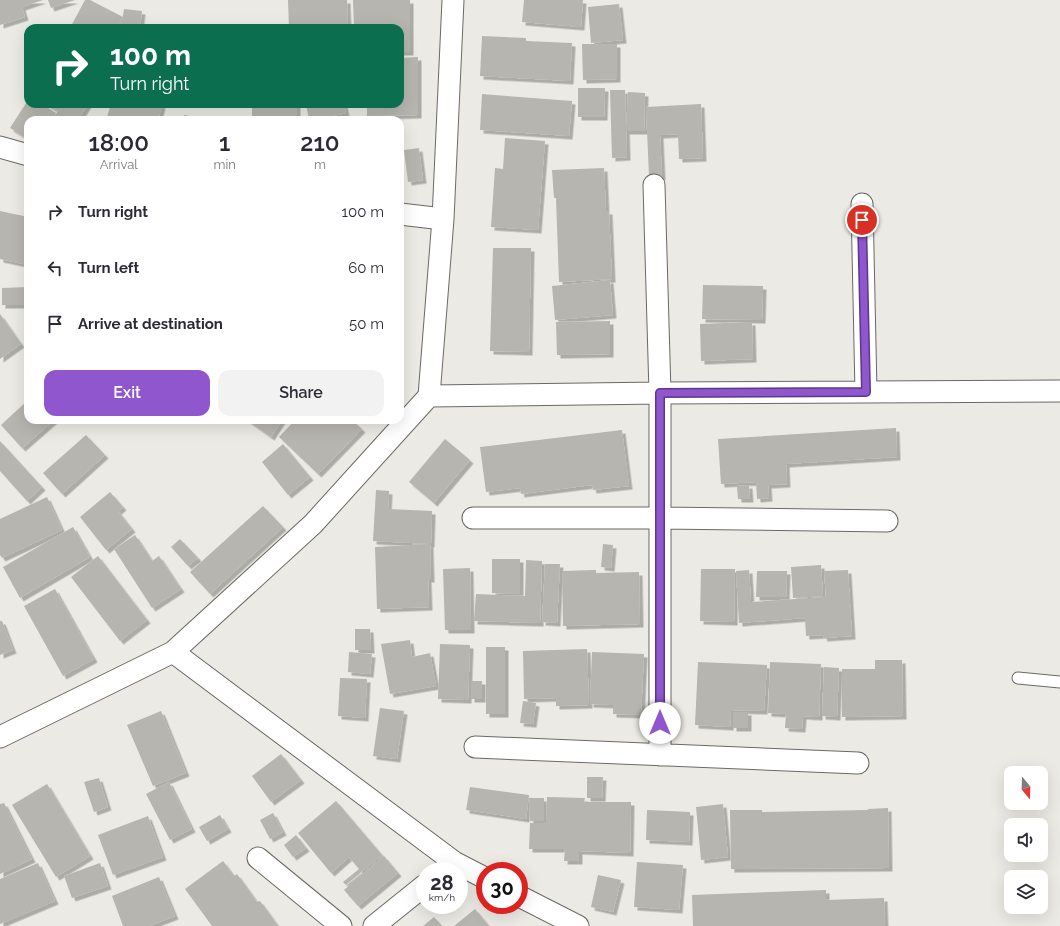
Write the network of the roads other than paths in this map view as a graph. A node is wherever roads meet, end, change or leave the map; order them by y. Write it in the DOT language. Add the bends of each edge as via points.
graph roads {
  1 [pos="453,0"];
  2 [pos="0,147"];
  3 [pos="24,154"];
  4 [pos="654,185"];
  5 [pos="862,204"];
  6 [pos="404,214"];
  7 [pos="443,219"];
  8 [pos="1060,391"];
  9 [pos="866,392"];
  10 [pos="660,393"];
  11 [pos="429,396"];
  12 [pos="404,424"];
  13 [pos="404,424"];
  14 [pos="473,518"];
  15 [pos="660,518"];
  16 [pos="887,521"];
  17 [pos="173,652"];
  18 [pos="1018,678"];
  19 [pos="1060,682"];
  20 [pos="0,737"];
  21 [pos="475,747"];
  22 [pos="660,754"];
  23 [pos="858,763"];
  24 [pos="258,858"];
  25 [pos="443,862"];
  26 [pos="416,892"];
  27 [pos="528,901"];
  28 [pos="341,926"];
  29 [pos="374,926"];
  30 [pos="578,926"];
  1 -- 7 [label="street"];
  2 -- 3 [label="street"];
  4 -- 10 [label="street"];
  5 -- 9 [label="street"];
  6 -- 7 [label="street"];
  7 -- 11 [label="street"];
  8 -- 9 [label="street"];
  9 -- 10 [label="street"];
  10 -- 11 [label="street"];
  10 -- 15 [label="street"];
  11 -- 13 [label="street"];
  12 -- 17 [label="street" via="313,524"];
  14 -- 15 [label="street"];
  15 -- 16 [label="street"];
  15 -- 22 [label="street"];
  17 -- 20 [label="street"];
  17 -- 25 [label="street"];
  18 -- 19 [label="lane"];
  21 -- 22 [label="street"];
  22 -- 23 [label="street"];
  24 -- 28 [label="street"];
  26 -- 29 [label="street"];
  27 -- 30 [label="street"];
}
